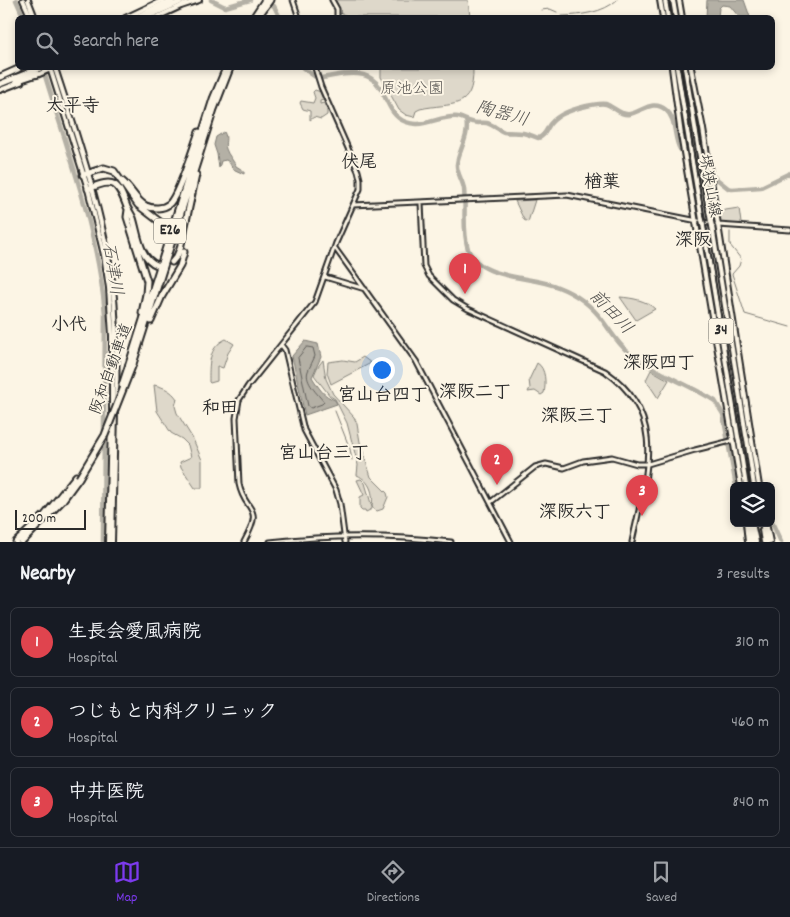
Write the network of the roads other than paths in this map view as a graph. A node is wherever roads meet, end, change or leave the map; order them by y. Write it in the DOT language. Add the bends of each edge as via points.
graph roads {
  1 [pos="23,0"];
  2 [pos="28,0"];
  3 [pos="163,0"];
  4 [pos="172,0"];
  5 [pos="184,0"];
  6 [pos="199,0"];
  7 [pos="265,0"];
  8 [pos="270,0"];
  9 [pos="293,0"];
  10 [pos="332,0"];
  11 [pos="660,0"];
  12 [pos="665,0"];
  13 [pos="673,0"];
  14 [pos="679,0"];
  15 [pos="30,15"];
  16 [pos="35,15"];
  17 [pos="131,15"];
  18 [pos="135,15"];
  19 [pos="141,15"];
  20 [pos="151,15"];
  21 [pos="162,15"];
  22 [pos="255,15"];
  23 [pos="260,15"];
  24 [pos="298,15"];
  25 [pos="337,15"];
  26 [pos="662,15"];
  27 [pos="668,15"];
  28 [pos="676,15"];
  29 [pos="682,15"];
  30 [pos="18,70"];
  31 [pos="28,70"];
  32 [pos="52,70"];
  33 [pos="225,70"];
  34 [pos="229,70"];
  35 [pos="316,70"];
  36 [pos="672,70"];
  37 [pos="677,70"];
  38 [pos="685,70"];
  39 [pos="691,70"];
  40 [pos="39,72"];
  41 [pos="0,83"];
  42 [pos="213,99"];
  43 [pos="209,126"];
  44 [pos="85,174"];
  45 [pos="122,181"];
  46 [pos="90,188"];
  47 [pos="421,202"];
  48 [pos="353,205"];
  49 [pos="128,210"];
  50 [pos="695,220"];
  51 [pos="164,225"];
  52 [pos="718,225"];
  53 [pos="790,230"];
  54 [pos="334,248"];
  55 [pos="184,252"];
  56 [pos="172,262"];
  57 [pos="157,265"];
  58 [pos="325,277"];
  59 [pos="365,289"];
  60 [pos="142,339"];
  61 [pos="282,346"];
  62 [pos="131,364"];
  63 [pos="751,436"];
  64 [pos="730,441"];
  65 [pos="648,464"];
  66 [pos="77,477"];
  67 [pos="740,482"];
  68 [pos="745,482"];
  69 [pos="753,482"];
  70 [pos="759,482"];
  71 [pos="491,502"];
  72 [pos="750,527"];
  73 [pos="751,527"];
  74 [pos="762,527"];
  75 [pos="766,527"];
  76 [pos="344,537"];
  77 [pos="439,541"];
  78 [pos="16,542"];
  79 [pos="22,542"];
  80 [pos="108,542"];
  81 [pos="112,542"];
  82 [pos="244,542"];
  83 [pos="270,542"];
  84 [pos="345,542"];
  85 [pos="452,542"];
  86 [pos="511,542"];
  87 [pos="632,542"];
  88 [pos="750,542"];
  89 [pos="756,542"];
  90 [pos="767,542"];
  1 -- 15 [label="main road"];
  2 -- 16 [label="main road"];
  3 -- 17 [label="main road"];
  3 -- 18 [label="highway"];
  4 -- 19 [label="highway"];
  5 -- 20 [label="highway"];
  6 -- 21 [label="main road"];
  7 -- 22 [label="highway"];
  8 -- 23 [label="highway"];
  9 -- 24 [label="street"];
  10 -- 25 [label="street"];
  11 -- 26 [label="main road"];
  12 -- 27 [label="main road"];
  13 -- 28 [label="main road"];
  14 -- 29 [label="main road"];
  30 -- 41 [label="highway"];
  31 -- 41 [label="highway"];
  32 -- 44 [label="main road"];
  33 -- 42 [label="highway, 阪和自動車道 / E26"];
  34 -- 43 [label="highway, 阪和自動車道 / E26"];
  35 -- 48 [label="street" via="359,175 360,189"];
  36 -- 50 [label="main road"];
  37 -- 68 [label="main road, 堺狭山線 / 34"];
  38 -- 69 [label="main road, 堺狭山線 / 34"];
  39 -- 52 [label="main road"];
  40 -- 41 [label="highway"];
  42 -- 45 [label="highway" via="169,204 159,208 146,206"];
  42 -- 62 [label="highway, 阪和自動車道 / E26"];
  43 -- 56 [label="highway" via="180,249"];
  43 -- 60 [label="highway, 阪和自動車道 / E26"];
  44 -- 45 [label="highway" via="109,168"];
  44 -- 46 [label="main road"];
  45 -- 51 [label="highway" via="138,205"];
  46 -- 49 [label="highway" via="108,183 118,186"];
  46 -- 80 [label="main road" via="110,308 112,400"];
  46 -- 81 [label="main road" via="108,254 116,325"];
  47 -- 48 [label="street"];
  47 -- 50 [label="street" via="567,195"];
  47 -- 65 [label="street" via="423,263 429,276 453,300 468,309 596,366 613,377 634,400 645,424"];
  48 -- 54 [label="street"];
  49 -- 57 [label="highway" via="144,254"];
  49 -- 62 [label="highway" via="127,217 147,287"];
  50 -- 52 [label="street"];
  50 -- 64 [label="main road"];
  52 -- 53 [label="street"];
  52 -- 63 [label="main road"];
  54 -- 58 [label="street"];
  54 -- 59 [label="street"];
  55 -- 60 [label="highway"];
  58 -- 59 [label="street"];
  58 -- 61 [label="street" via="315,302"];
  59 -- 71 [label="street" via="416,361"];
  60 -- 62 [label="highway, 阪和自動車道 / E26"];
  61 -- 76 [label="street" via="304,430 336,490"];
  61 -- 82 [label="street" via="248,386 238,404 239,484 254,515"];
  62 -- 66 [label="highway, 阪和自動車道 / E26, bridge" via="102,434"];
  63 -- 64 [label="street"];
  63 -- 70 [label="main road"];
  64 -- 65 [label="street"];
  64 -- 67 [label="main road"];
  65 -- 71 [label="street" via="612,457 583,461 564,468 540,465"];
  65 -- 87 [label="street"];
  66 -- 78 [label="highway, 阪和自動車道 / E26"];
  66 -- 79 [label="highway, 阪和自動車道 / E26" via="62,501"];
  71 -- 86 [label="street"];
  72 -- 88 [label="main road"];
  73 -- 89 [label="main road"];
  74 -- 90 [label="main road"];
  75 -- 90 [label="main road"];
  76 -- 77 [label="street"];
  76 -- 83 [label="street"];
  76 -- 84 [label="street"];
  77 -- 85 [label="street"];
}
